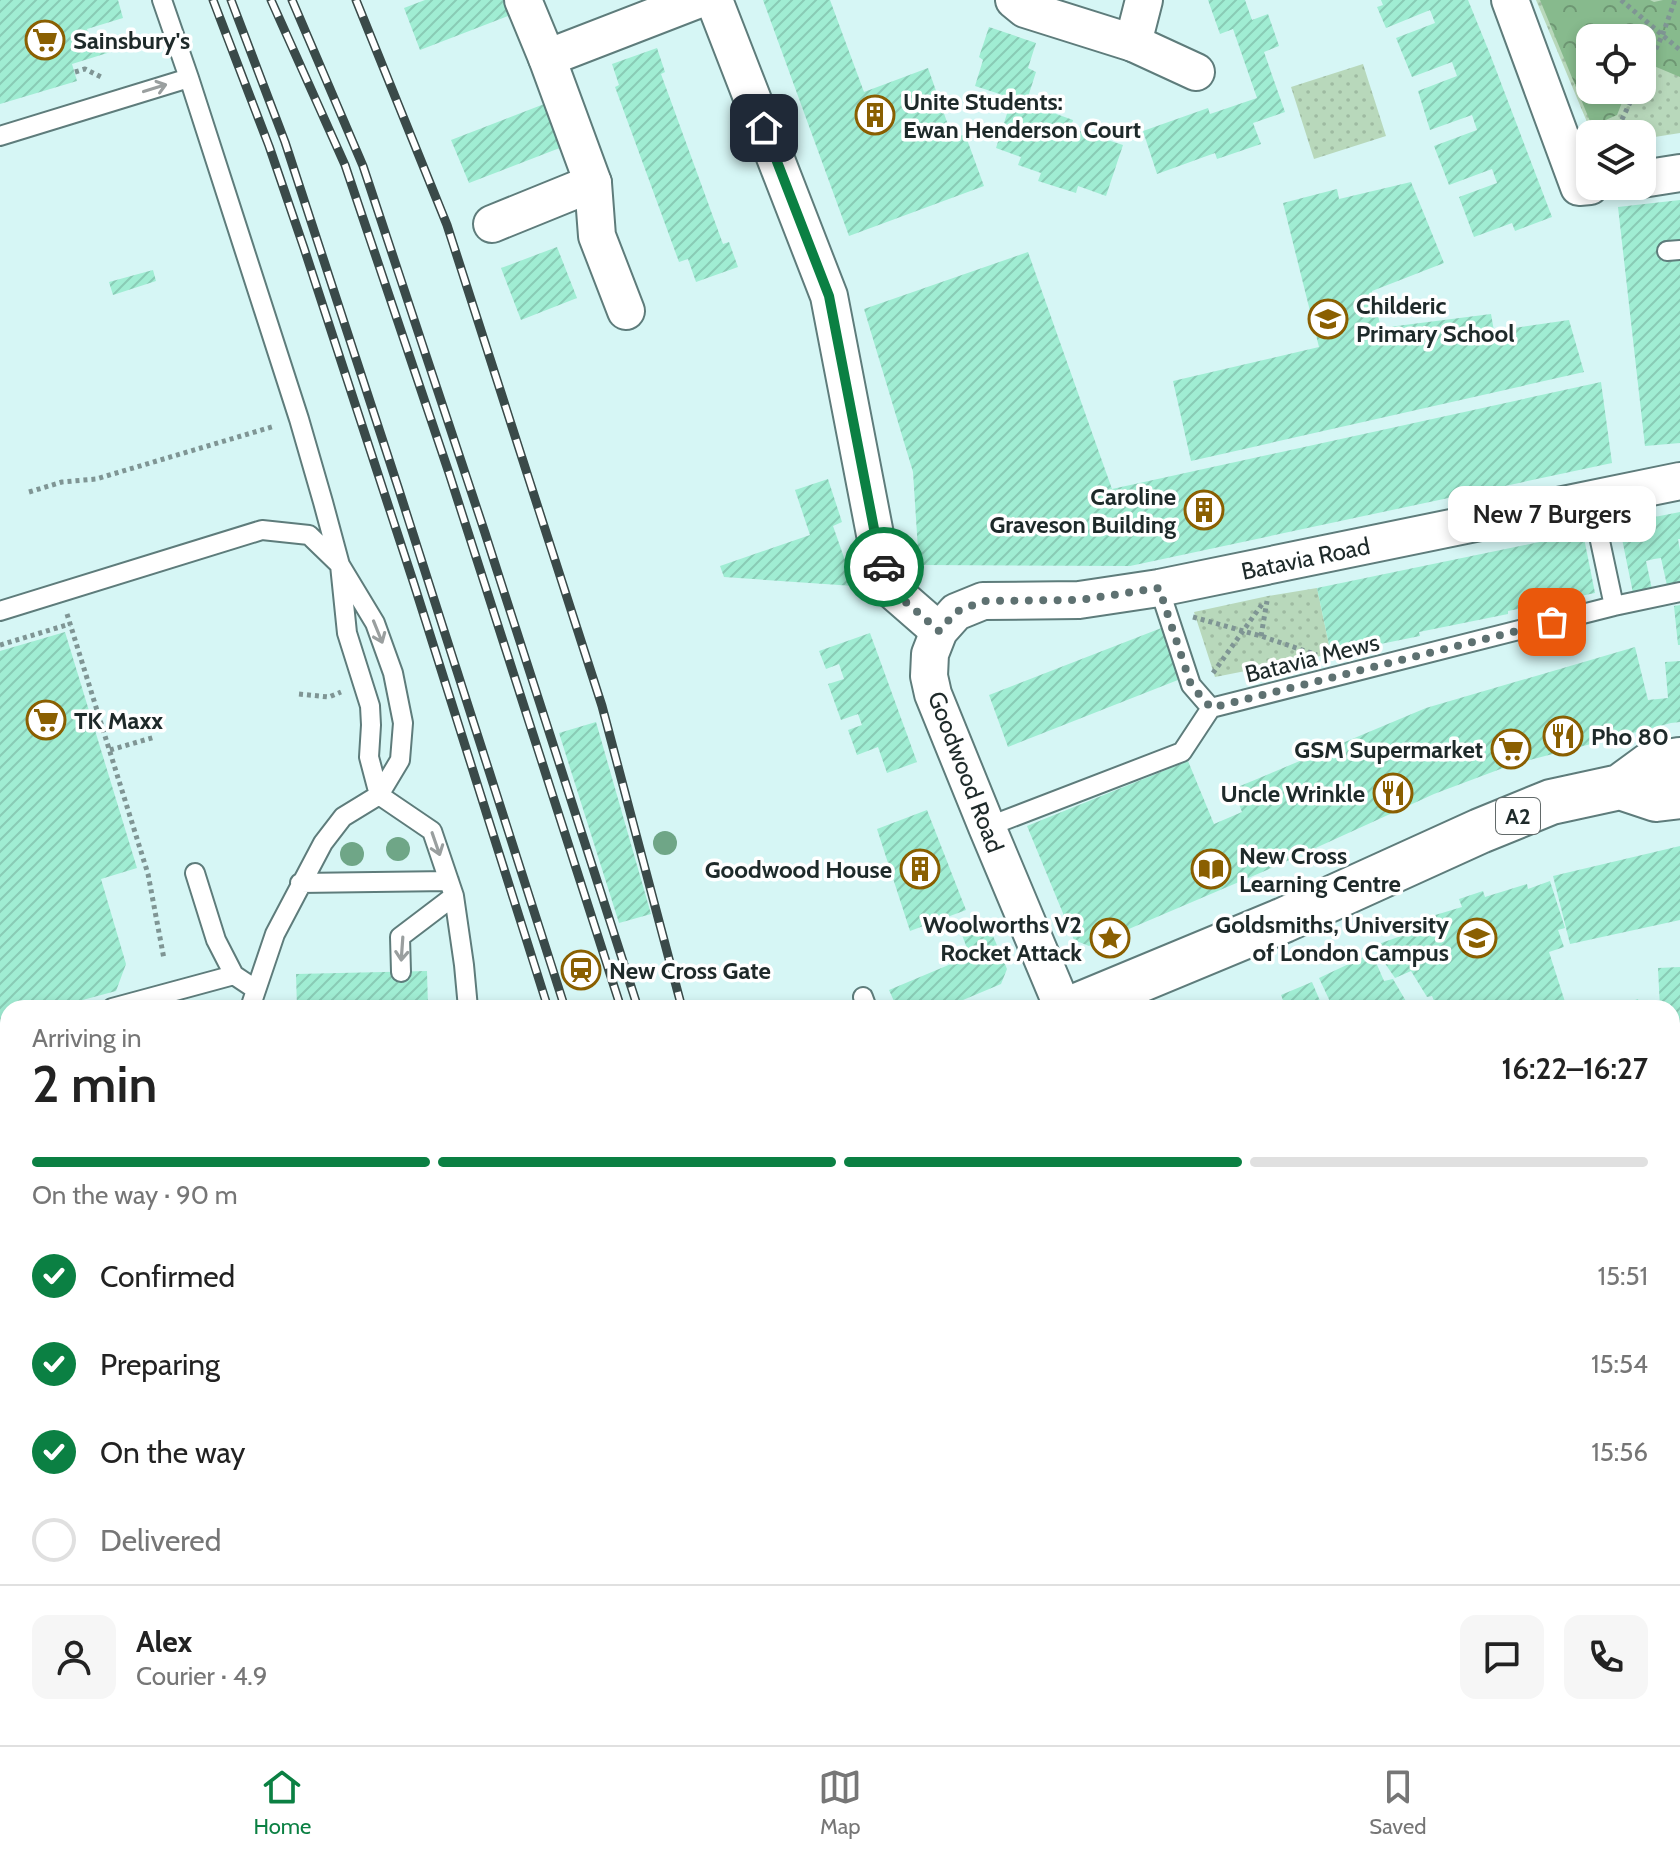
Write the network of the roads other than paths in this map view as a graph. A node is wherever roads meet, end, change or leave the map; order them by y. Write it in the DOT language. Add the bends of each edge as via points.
graph roads {
  1 [pos="162,0"];
  2 [pos="523,0"];
  3 [pos="697,0"];
  4 [pos="714,0"];
  5 [pos="1014,0"];
  6 [pos="1144,0"];
  7 [pos="1510,0"];
  8 [pos="1133,43"];
  9 [pos="547,58"];
  10 [pos="1196,72"];
  11 [pos="189,78"];
  12 [pos="0,136"];
  13 [pos="1680,173"];
  14 [pos="1656,177"];
  15 [pos="1576,179"];
  16 [pos="593,183"];
  17 [pos="492,224"];
  18 [pos="626,311"];
  19 [pos="1680,481"];
  20 [pos="1591,499"];
  21 [pos="340,565"];
  22 [pos="1159,588"];
  23 [pos="1680,592"];
  24 [pos="1614,606"];
  25 [pos="0,611"];
  26 [pos="939,631"];
  27 [pos="1211,708"];
  28 [pos="1680,760"];
  29 [pos="1620,787"];
  30 [pos="379,795"];
  31 [pos="1680,796"];
  32 [pos="987,827"];
  33 [pos="195,873"];
  34 [pos="300,883"];
  35 [pos="451,888"];
  36 [pos="401,972"];
  37 [pos="234,975"];
  38 [pos="255,989"];
  39 [pos="142,1000"];
  40 [pos="252,1000"];
  41 [pos="467,1000"];
  42 [pos="1075,1000"];
  43 [pos="1092,1000"];
  1 -- 11 [label="lane"];
  2 -- 9 [label="street"];
  3 -- 9 [label="street"];
  4 -- 26 [label="street" via="829,296 879,555 892,590"];
  5 -- 8 [label="street" via="1025,9"];
  6 -- 8 [label="street"];
  7 -- 15 [label="street"];
  8 -- 10 [label="street"];
  9 -- 16 [label="street"];
  12 -- 11 [label="lane, one-way"];
  11 -- 21 [label="lane" via="299,419"];
  13 -- 14 [label="street"];
  16 -- 17 [label="street"];
  16 -- 18 [label="street" via="597,236"];
  19 -- 20 [label="street, Batavia Road"];
  20 -- 22 [label="street, Batavia Road"];
  20 -- 24 [label="lane"];
  21 -- 25 [label="lane" via="309,535 262,530"];
  21 -- 30 [label="lane" via="347,633 370,706 369,757"];
  21 -- 30 [label="lane, one-way" via="375,623 401,702 400,760"];
  22 -- 26 [label="street, Batavia Road" via="1079,600 983,601 956,612"];
  22 -- 27 [label="lane" via="1191,685"];
  23 -- 24 [label="lane, Batavia Mews"];
  24 -- 27 [label="lane, Batavia Mews"];
  26 -- 32 [label="street, Goodwood Road" via="930,654 933,694"];
  27 -- 32 [label="lane" via="1182,752"];
  28 -- 29 [label="highway, A2" via="1650,765"];
  29 -- 31 [label="highway, A2" via="1656,799"];
  29 -- 43 [label="highway, A2" via="1551,802"];
  30 -- 34 [label="lane" via="343,817"];
  30 -- 35 [label="lane, one-way" via="432,831"];
  32 -- 42 [label="street, Goodwood Road"];
  33 -- 37 [label="lane" via="216,940"];
  34 -- 35 [label="lane"];
  34 -- 38 [label="lane"];
  35 -- 36 [label="lane, one-way" via="400,937"];
  35 -- 41 [label="lane"];
  37 -- 38 [label="lane"];
  37 -- 39 [label="lane"];
  38 -- 40 [label="lane"];
}
